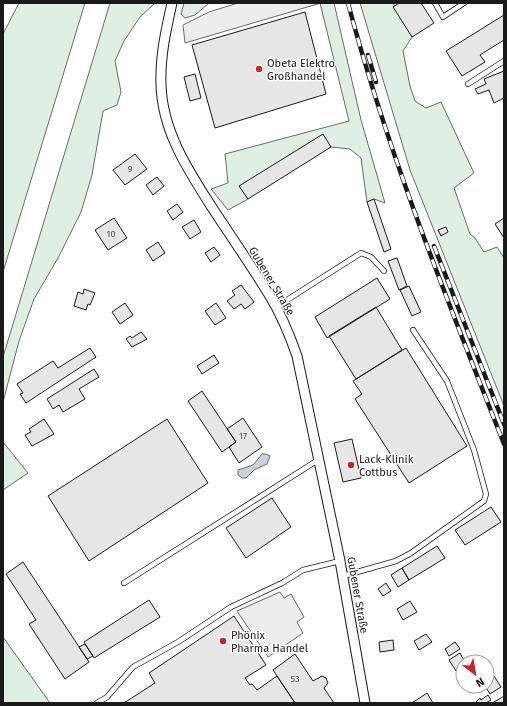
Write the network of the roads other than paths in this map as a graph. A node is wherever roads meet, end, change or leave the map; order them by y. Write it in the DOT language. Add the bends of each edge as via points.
graph roads {
  1 [pos="172,3"];
  2 [pos="435,3"];
  3 [pos="464,3"];
  4 [pos="504,61"];
  5 [pos="468,84"];
  6 [pos="384,272"];
  7 [pos="276,307"];
  8 [pos="413,330"];
  9 [pos="318,460"];
  10 [pos="340,561"];
  11 [pos="343,576"];
  12 [pos="124,583"];
  13 [pos="97,703"];
  14 [pos="365,703"];
  1 -- 7 [label="street, Gubener Straße" via="164,41 161,86 171,135 194,179"];
  2 -- 3 [label="lane" via="443,17"];
  4 -- 5 [label="lane"];
  6 -- 7 [label="lane" via="371,257 361,253"];
  7 -- 9 [label="street, Gubener Straße" via="302,374"];
  8 -- 11 [label="lane" via="447,381 474,450 486,494 484,501 411,553 396,561"];
  9 -- 10 [label="street, Gubener Straße"];
  9 -- 12 [label="lane"];
  10 -- 11 [label="street, Gubener Straße"];
  10 -- 13 [label="lane" via="303,570 282,583 231,606 178,642 133,667 107,697"];
  11 -- 14 [label="street, Gubener Straße"];
}
